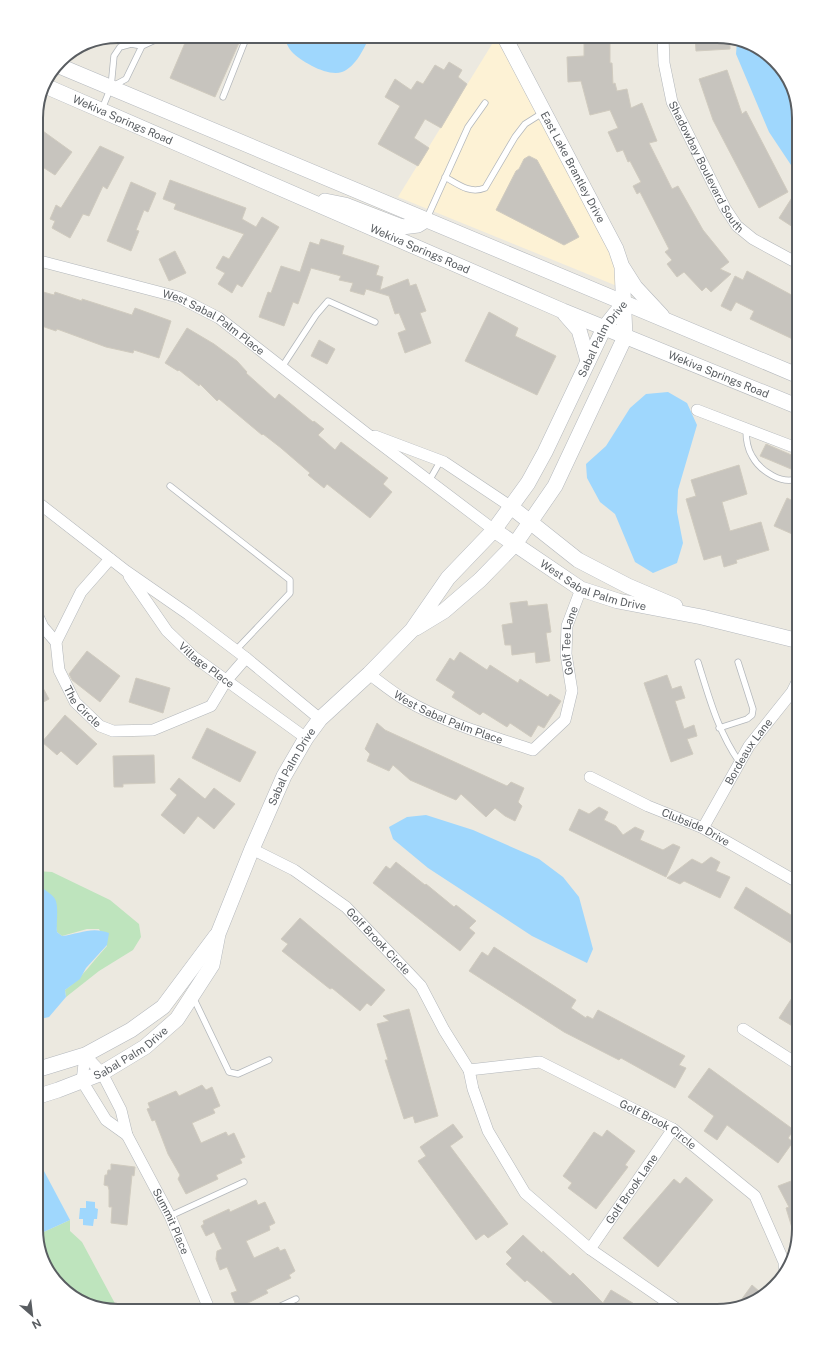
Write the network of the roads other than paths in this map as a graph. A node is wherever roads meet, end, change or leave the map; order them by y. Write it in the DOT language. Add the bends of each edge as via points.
graph roads {
  1 [pos="149,43"];
  2 [pos="244,43"];
  3 [pos="508,43"];
  4 [pos="663,43"];
  5 [pos="142,46"];
  6 [pos="63,68"];
  7 [pos="111,87"];
  8 [pos="50,88"];
  9 [pos="222,97"];
  10 [pos="485,103"];
  11 [pos="101,111"];
  12 [pos="544,112"];
  13 [pos="446,178"];
  14 [pos="298,196"];
  15 [pos="426,220"];
  16 [pos="792,260"];
  17 [pos="43,262"];
  18 [pos="622,267"];
  19 [pos="624,303"];
  20 [pos="563,311"];
  21 [pos="375,322"];
  22 [pos="670,323"];
  23 [pos="604,328"];
  24 [pos="625,337"];
  25 [pos="588,361"];
  26 [pos="282,367"];
  27 [pos="792,373"];
  28 [pos="792,404"];
  29 [pos="697,410"];
  30 [pos="746,429"];
  31 [pos="366,433"];
  32 [pos="792,446"];
  33 [pos="441,460"];
  34 [pos="429,481"];
  35 [pos="792,481"];
  36 [pos="170,486"];
  37 [pos="43,506"];
  38 [pos="510,506"];
  39 [pos="531,523"];
  40 [pos="494,530"];
  41 [pos="515,544"];
  42 [pos="110,559"];
  43 [pos="126,571"];
  44 [pos="581,590"];
  45 [pos="702,617"];
  46 [pos="43,627"];
  47 [pos="412,630"];
  48 [pos="792,639"];
  49 [pos="56,642"];
  50 [pos="236,650"];
  51 [pos="246,658"];
  52 [pos="698,662"];
  53 [pos="738,662"];
  54 [pos="369,674"];
  55 [pos="226,681"];
  56 [pos="792,692"];
  57 [pos="320,719"];
  58 [pos="719,728"];
  59 [pos="306,738"];
  60 [pos="533,750"];
  61 [pos="740,763"];
  62 [pos="590,776"];
  63 [pos="703,828"];
  64 [pos="252,849"];
  65 [pos="792,879"];
  66 [pos="218,934"];
  67 [pos="192,995"];
  68 [pos="743,1029"];
  69 [pos="85,1055"];
  70 [pos="269,1060"];
  71 [pos="792,1060"];
  72 [pos="43,1068"];
  73 [pos="469,1070"];
  74 [pos="102,1072"];
  75 [pos="82,1081"];
  76 [pos="43,1095"];
  77 [pos="673,1129"];
  78 [pos="127,1134"];
  79 [pos="244,1182"];
  80 [pos="170,1216"];
  81 [pos="590,1249"];
  82 [pos="784,1262"];
  83 [pos="296,1299"];
  84 [pos="207,1304"];
  85 [pos="285,1304"];
  86 [pos="670,1304"];
  1 -- 5 [label="lane"];
  2 -- 9 [label="lane"];
  3 -- 12 [label="street, East Lake Brantley Drive"];
  4 -- 16 [label="street, Shadowbay Boulevard South" via="664,63 672,102 725,208 738,226 753,239"];
  5 -- 7 [label="lane" via="126,79"];
  5 -- 7 [label="lane" via="132,44 120,48 114,56"];
  6 -- 7 [label="street"];
  7 -- 11 [label="lane"];
  7 -- 15 [label="street"];
  8 -- 11 [label="street, Wekiva Springs Road"];
  10 -- 13 [label="lane" via="468,127"];
  11 -- 14 [label="street, Wekiva Springs Road"];
  12 -- 13 [label="lane" via="525,124 485,188 475,191 467,189"];
  12 -- 18 [label="street, East Lake Brantley Drive" via="616,249"];
  13 -- 15 [label="lane"];
  14 -- 15 [label="street" via="345,205 402,227 418,225"];
  14 -- 20 [label="street, Wekiva Springs Road"];
  15 -- 19 [label="street"];
  17 -- 26 [label="street, West Sabal Palm Place" via="178,297 219,318"];
  18 -- 19 [label="street, East Lake Brantley Drive"];
  18 -- 22 [label="street" via="653,308"];
  19 -- 22 [label="street"];
  19 -- 23 [label="street, Sabal Palm Drive"];
  19 -- 24 [label="street, Sabal Palm Drive"];
  20 -- 23 [label="street, Wekiva Springs Road"];
  20 -- 25 [label="street" via="579,330"];
  21 -- 26 [label="lane" via="328,301"];
  22 -- 27 [label="street"];
  23 -- 24 [label="street, Wekiva Springs Road"];
  23 -- 25 [label="street, Sabal Palm Drive"];
  24 -- 28 [label="street, Wekiva Springs Road"];
  24 -- 39 [label="street, Sabal Palm Drive" via="556,486"];
  25 -- 38 [label="street, Sabal Palm Drive" via="545,452 528,483"];
  26 -- 31 [label="street, West Sabal Palm Place"];
  29 -- 30 [label="street"];
  30 -- 32 [label="street"];
  30 -- 35 [label="lane" via="752,456 761,468 780,479"];
  31 -- 33 [label="street, West Sabal Palm Place"];
  31 -- 34 [label="street, West Sabal Palm Place"];
  33 -- 34 [label="lane"];
  33 -- 38 [label="street, West Sabal Palm Place"];
  34 -- 40 [label="street, West Sabal Palm Place"];
  36 -- 50 [label="lane" via="290,580 290,593"];
  37 -- 42 [label="street, Village Place"];
  38 -- 39 [label="street, West Sabal Palm Drive"];
  38 -- 40 [label="street, Sabal Palm Drive"];
  39 -- 41 [label="street, Sabal Palm Drive"];
  39 -- 45 [label="street, West Sabal Palm Drive" via="578,560 628,586"];
  40 -- 41 [label="street, West Sabal Palm Drive"];
  40 -- 47 [label="street, Sabal Palm Drive" via="448,578"];
  41 -- 44 [label="street, West Sabal Palm Drive"];
  41 -- 47 [label="street, Sabal Palm Drive" via="456,601"];
  42 -- 43 [label="street, Village Place"];
  42 -- 49 [label="street" via="81,592"];
  43 -- 50 [label="street, Village Place"];
  43 -- 55 [label="street, Village Place" via="167,631 194,657"];
  44 -- 45 [label="street, West Sabal Palm Drive" via="618,601"];
  44 -- 60 [label="street, Golf Tee Lane" via="567,626 566,654 572,691 565,720"];
  45 -- 48 [label="street, West Sabal Palm Drive"];
  46 -- 49 [label="street"];
  47 -- 54 [label="street, Sabal Palm Drive"];
  49 -- 55 [label="street, The Circle" via="59,670 75,702 100,726 113,731 153,730 172,724 211,706"];
  50 -- 51 [label="street, Village Place"];
  51 -- 55 [label="street, The Circle"];
  51 -- 57 [label="street, Village Place"];
  52 -- 58 [label="lane"];
  53 -- 58 [label="lane" via="753,709 752,715"];
  54 -- 57 [label="street, Sabal Palm Drive"];
  54 -- 60 [label="street, West Sabal Palm Place" via="403,699 430,712"];
  55 -- 59 [label="street, Village Place"];
  56 -- 61 [label="street, Bordeaux Lane" via="749,746"];
  57 -- 59 [label="street, Sabal Palm Drive"];
  58 -- 61 [label="lane"];
  59 -- 64 [label="street, Sabal Palm Drive" via="284,776"];
  61 -- 63 [label="street, Bordeaux Lane"];
  62 -- 63 [label="street, Clubside Drive" via="648,806"];
  63 -- 65 [label="street, Clubside Drive"];
  64 -- 66 [label="street, Sabal Palm Drive"];
  64 -- 73 [label="street, Golf Brook Circle" via="294,870 346,907 421,986"];
  66 -- 67 [label="street, Sabal Palm Drive" via="212,965"];
  66 -- 69 [label="street, Sabal Palm Drive" via="164,1007 131,1030"];
  67 -- 70 [label="lane" via="229,1072 238,1074"];
  67 -- 74 [label="street, Sabal Palm Drive" via="177,1019 145,1047"];
  68 -- 71 [label="street"];
  69 -- 72 [label="street, Sabal Palm Drive"];
  69 -- 74 [label="street, Summit Place"];
  69 -- 75 [label="street"];
  73 -- 77 [label="street, Golf Brook Circle" via="540,1062"];
  73 -- 81 [label="street, Golf Brook Circle" via="488,1130 525,1193"];
  74 -- 75 [label="street, Sabal Palm Drive"];
  74 -- 78 [label="street, Summit Place" via="121,1110"];
  75 -- 76 [label="street, Sabal Palm Drive"];
  75 -- 78 [label="street, Summit Place" via="106,1120"];
  77 -- 81 [label="street, Golf Brook Lane"];
  77 -- 82 [label="street, Golf Brook Circle" via="755,1196"];
  78 -- 80 [label="street, Summit Place"];
  79 -- 80 [label="lane"];
  80 -- 84 [label="street, Summit Place"];
  81 -- 86 [label="street, Golf Brook Circle"];
  83 -- 85 [label="lane"];
}
